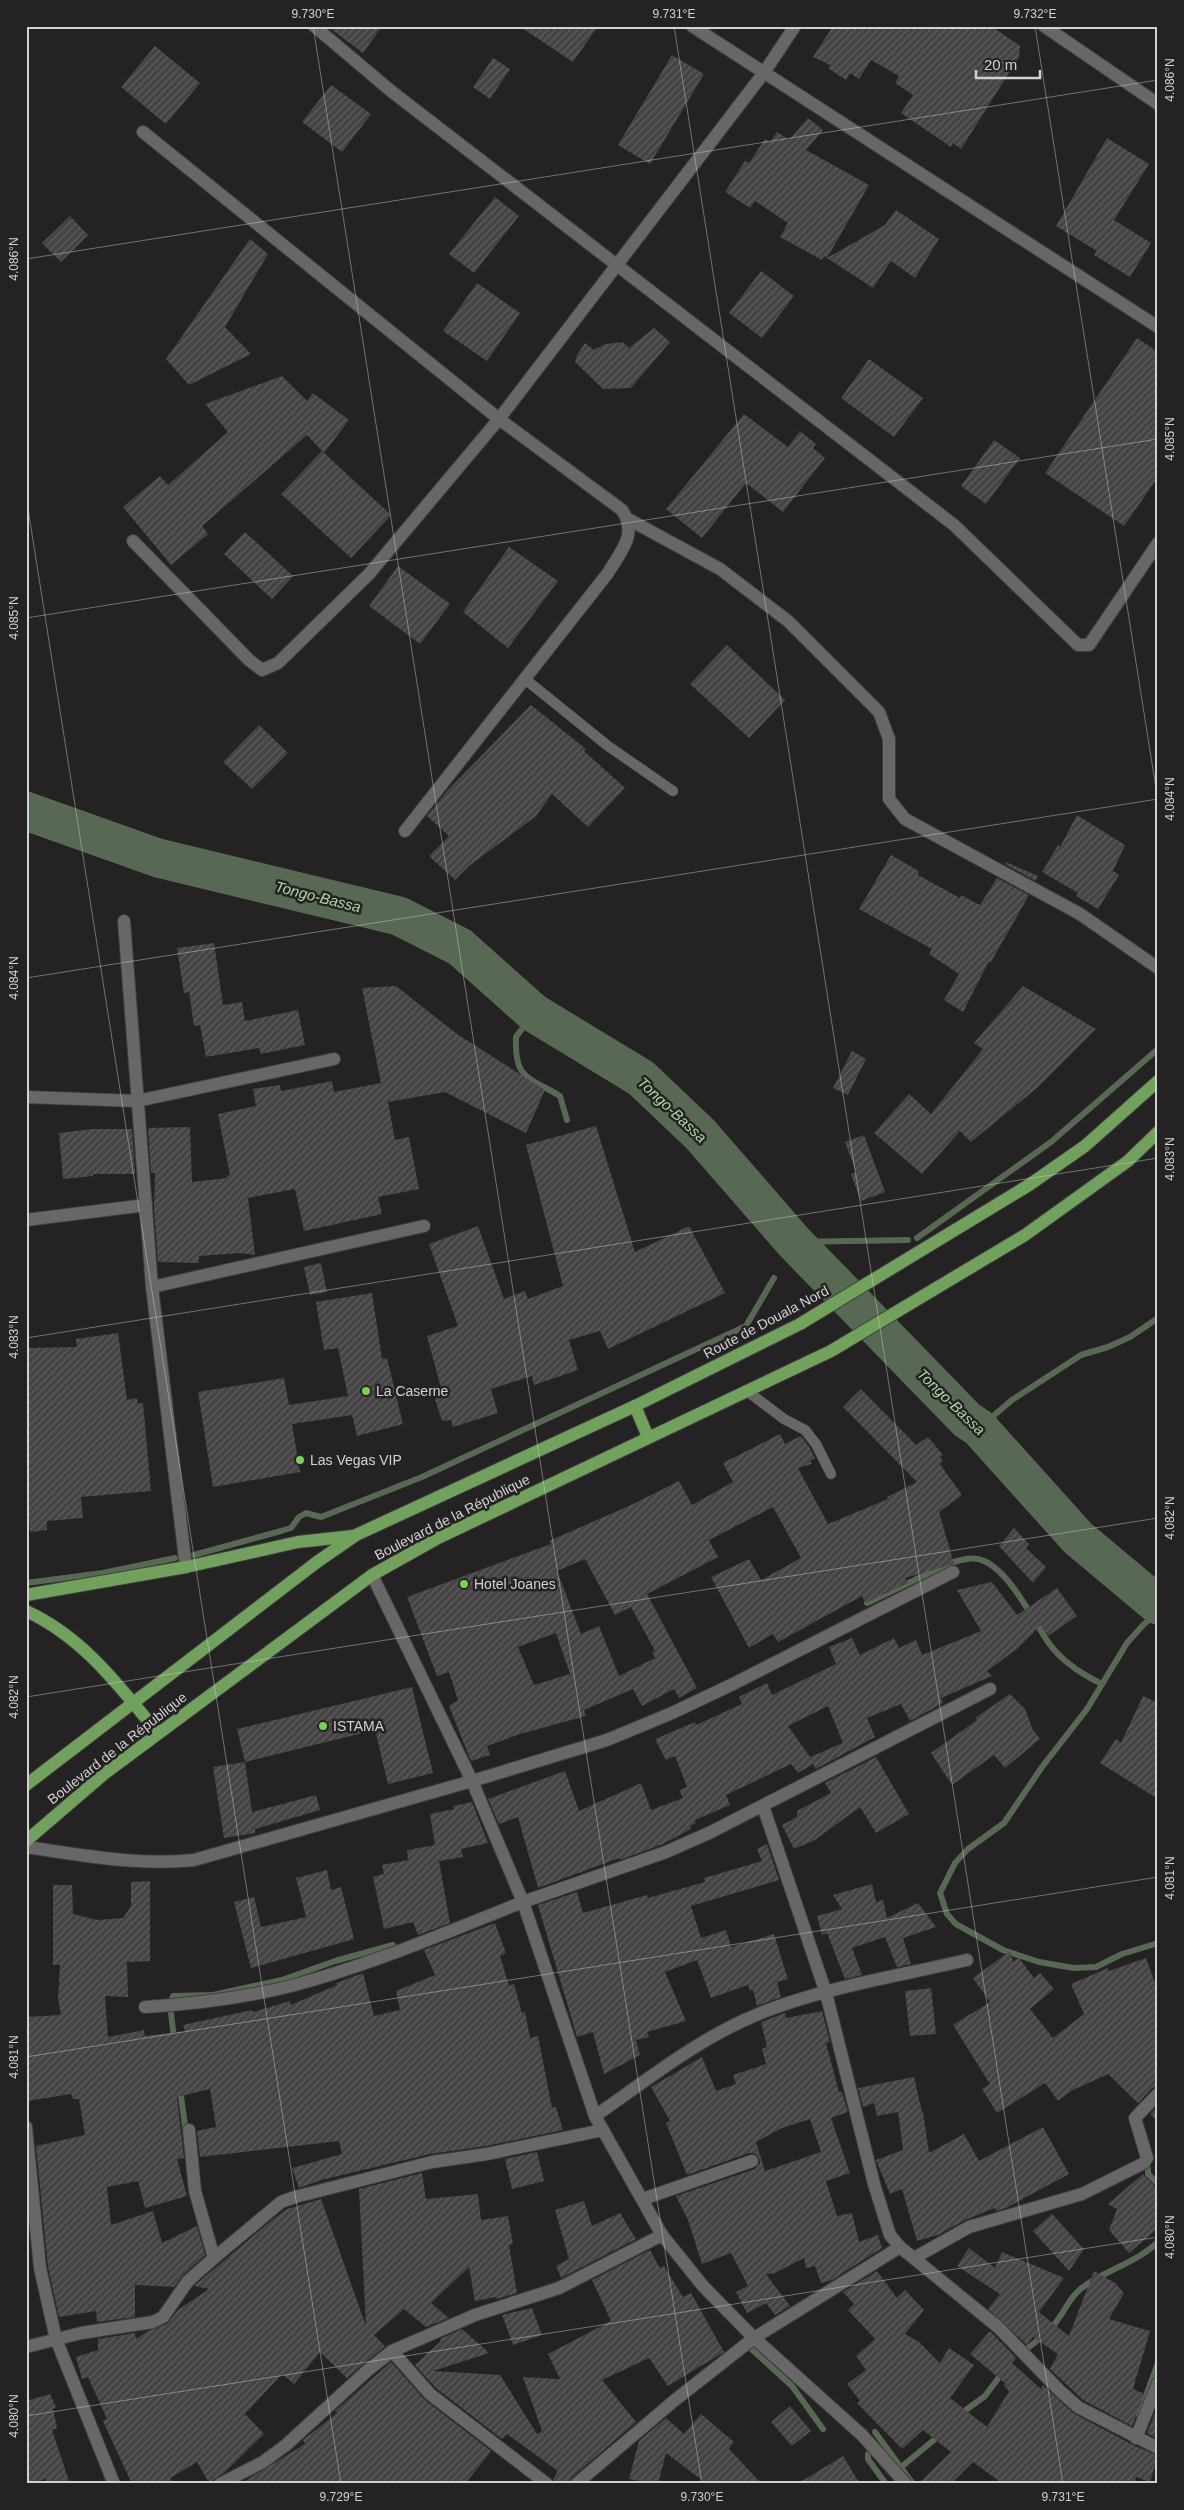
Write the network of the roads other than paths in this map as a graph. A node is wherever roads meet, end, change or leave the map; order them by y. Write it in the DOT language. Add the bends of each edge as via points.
graph roads {
  1 [pos="314,26"];
  2 [pos="692,26"];
  3 [pos="795,26"];
  4 [pos="1044,26"];
  5 [pos="763,74"];
  6 [pos="1158,104"];
  7 [pos="143,132"];
  8 [pos="617,265"];
  9 [pos="1158,327"];
  10 [pos="499,419"];
  11 [pos="628,520"];
  12 [pos="133,541"];
  13 [pos="1158,543"];
  14 [pos="525,679"];
  15 [pos="673,791"];
  16 [pos="405,831"];
  17 [pos="124,921"];
  18 [pos="1158,968"];
  19 [pos="334,1060"];
  20 [pos="1158,1081"];
  21 [pos="26,1098"];
  22 [pos="137,1101"];
  23 [pos="1158,1132"];
  24 [pos="146,1205"];
  25 [pos="26,1220"];
  26 [pos="424,1226"];
  27 [pos="152,1287"];
  28 [pos="747,1391"];
  29 [pos="635,1406"];
  30 [pos="648,1438"];
  31 [pos="831,1474"];
  32 [pos="356,1535"];
  33 [pos="186,1567"];
  34 [pos="954,1572"];
  35 [pos="372,1575"];
  36 [pos="26,1595"];
  37 [pos="26,1611"];
  38 [pos="990,1689"];
  39 [pos="133,1702"];
  40 [pos="158,1733"];
  41 [pos="472,1781"];
  42 [pos="26,1785"];
  43 [pos="763,1806"];
  44 [pos="26,1841"];
  45 [pos="26,1847"];
  46 [pos="523,1902"];
  47 [pos="967,1960"];
  48 [pos="826,1993"];
  49 [pos="145,2007"];
  50 [pos="1158,2094"];
  51 [pos="595,2116"];
  52 [pos="26,2127"];
  53 [pos="189,2130"];
  54 [pos="603,2130"];
  55 [pos="752,2161"];
  56 [pos="29,2188"];
  57 [pos="642,2199"];
  58 [pos="662,2235"];
  59 [pos="900,2247"];
  60 [pos="214,2258"];
  61 [pos="914,2258"];
  62 [pos="754,2338"];
  63 [pos="56,2339"];
  64 [pos="26,2346"];
  65 [pos="392,2351"];
  66 [pos="1158,2383"];
  67 [pos="1136,2438"];
  68 [pos="1158,2448"];
  69 [pos="114,2484"];
  70 [pos="220,2484"];
  71 [pos="547,2484"];
  72 [pos="576,2484"];
  73 [pos="906,2484"];
  1 -- 8 [label="street" via="391,91"];
  2 -- 5 [label="street"];
  3 -- 5 [label="street"];
  4 -- 6 [label="street"];
  5 -- 8 [label="street"];
  5 -- 9 [label="street"];
  7 -- 10 [label="street"];
  8 -- 10 [label="street"];
  8 -- 13 [label="street" via="954,525 1078,645 1089,645"];
  10 -- 11 [label="street" via="622,510"];
  10 -- 12 [label="street" via="369,574 278,663 262,670"];
  11 -- 14 [label="street" via="627,541 608,573"];
  11 -- 18 [label="street" via="727,574 788,621 879,712 890,739 888,799 905,819 1080,914"];
  14 -- 15 [label="lane" via="608,746"];
  14 -- 16 [label="street"];
  17 -- 22 [label="street"];
  19 -- 22 [label="street"];
  20 -- 29 [label="main road, Route de Douala Nord" via="1069,1157 1029,1185 800,1324"];
  21 -- 22 [label="street"];
  22 -- 24 [label="street"];
  23 -- 28 [label="main road, Boulevard de la République" via="1128,1161 1025,1235 831,1351"];
  24 -- 25 [label="street"];
  24 -- 27 [label="street"];
  26 -- 27 [label="street"];
  27 -- 33 [label="street"];
  28 -- 30 [label="main road, Boulevard de la République"];
  28 -- 31 [label="lane" via="805,1430"];
  29 -- 30 [label="main road"];
  29 -- 32 [label="main road, Route de Douala Nord"];
  30 -- 35 [label="main road, Boulevard de la République" via="438,1538"];
  32 -- 33 [label="main road" via="298,1542"];
  32 -- 39 [label="main road, Boulevard de la République"];
  33 -- 36 [label="main road"];
  34 -- 41 [label="street" via="672,1714 607,1740"];
  35 -- 40 [label="main road, Boulevard de la République"];
  35 -- 41 [label="street"];
  37 -- 39 [label="main road" via="71,1637"];
  38 -- 43 [label="street"];
  39 -- 40 [label="main road"];
  39 -- 42 [label="main road, Boulevard de la République"];
  40 -- 44 [label="main road, Boulevard de la République"];
  41 -- 45 [label="street" via="194,1860 138,1862"];
  41 -- 46 [label="street"];
  43 -- 46 [label="street" via="666,1852"];
  43 -- 48 [label="street"];
  46 -- 49 [label="street" via="357,1966 291,1986 195,2004"];
  46 -- 51 [label="street"];
  47 -- 48 [label="street"];
  48 -- 51 [label="street" via="757,2014 733,2026 670,2064"];
  48 -- 59 [label="street" via="874,2184 890,2234"];
  50 -- 61 [label="street" via="1135,2118 1147,2158 1144,2163 1082,2194 969,2227"];
  51 -- 54 [label="street"];
  52 -- 56 [label="street"];
  53 -- 60 [label="street" via="195,2191"];
  54 -- 57 [label="street"];
  54 -- 60 [label="street" via="432,2162 295,2197 281,2202"];
  55 -- 57 [label="street"];
  56 -- 63 [label="street" via="40,2268"];
  57 -- 58 [label="street"];
  58 -- 62 [label="street" via="703,2286"];
  58 -- 65 [label="street" via="558,2288 475,2315"];
  59 -- 61 [label="street"];
  59 -- 62 [label="street"];
  60 -- 63 [label="street" via="188,2281 163,2317 153,2322"];
  61 -- 67 [label="street" via="998,2327 1078,2407"];
  62 -- 72 [label="street"];
  62 -- 73 [label="street" via="862,2435"];
  63 -- 64 [label="street"];
  63 -- 69 [label="street"];
  65 -- 70 [label="street" via="286,2445"];
  65 -- 71 [label="street" via="430,2394"];
  66 -- 67 [label="street"];
  67 -- 68 [label="street"];
}
